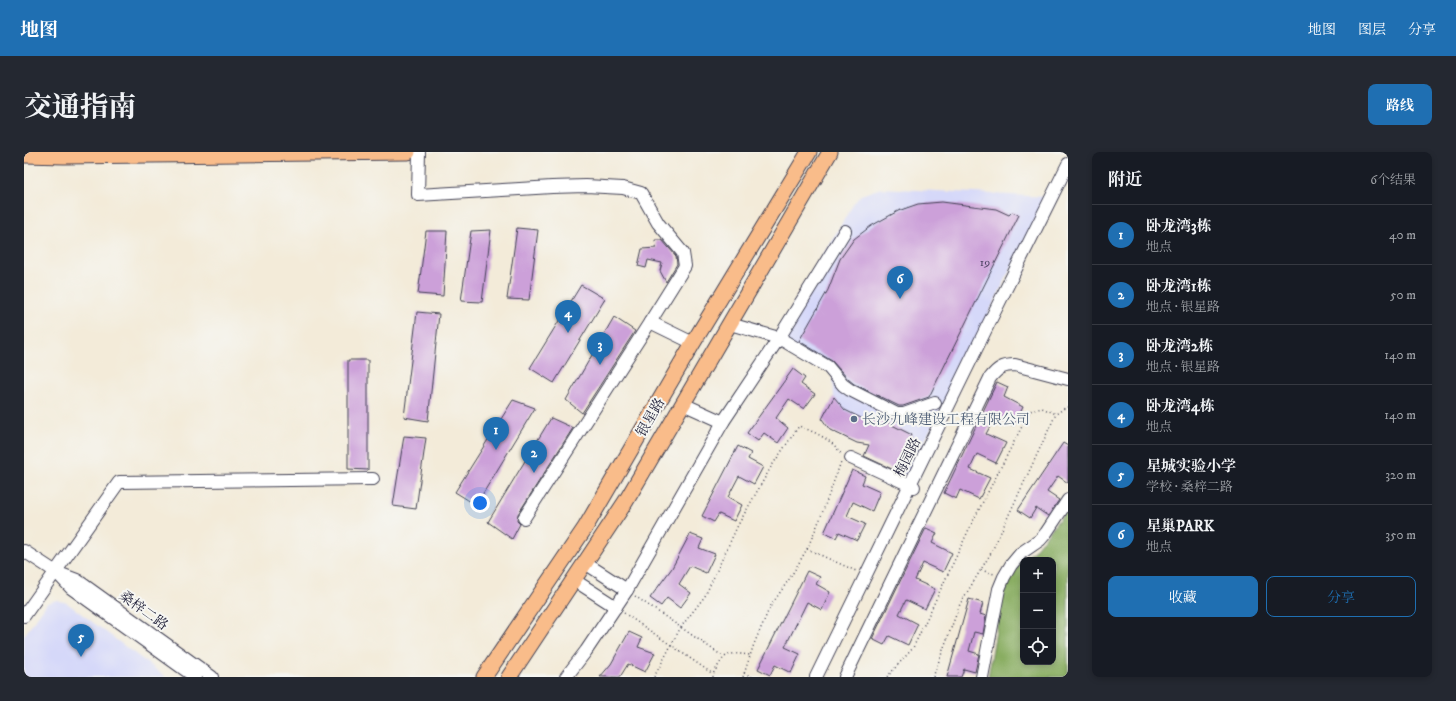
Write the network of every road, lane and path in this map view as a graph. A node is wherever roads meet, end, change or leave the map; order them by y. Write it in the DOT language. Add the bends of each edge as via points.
graph roads {
  1 [pos="408,152"];
  2 [pos="419,152"];
  3 [pos="809,152"];
  4 [pos="830,152"];
  5 [pos="24,155"];
  6 [pos="1068,164"];
  7 [pos="1068,175"];
  8 [pos="845,231"];
  9 [pos="650,322"];
  10 [pos="730,324"];
  11 [pos="780,338"];
  12 [pos="692,343"];
  13 [pos="1068,379"];
  14 [pos="935,403"];
  15 [pos="683,404"];
  16 [pos="1068,407"];
  17 [pos="1056,414"];
  18 [pos="723,422"];
  19 [pos="851,458"];
  20 [pos="373,479"];
  21 [pos="912,486"];
  22 [pos="1068,500"];
  23 [pos="524,518"];
  24 [pos="807,549"];
  25 [pos="24,550"];
  26 [pos="585,563"];
  27 [pos="981,570"];
  28 [pos="56,572"];
  29 [pos="866,576"];
  30 [pos="1004,577"];
  31 [pos="574,580"];
  32 [pos="627,590"];
  33 [pos="616,607"];
  34 [pos="24,616"];
  35 [pos="681,627"];
  36 [pos="671,645"];
  37 [pos="751,655"];
  38 [pos="724,657"];
  39 [pos="744,673"];
  40 [pos="713,674"];
  41 [pos="195,677"];
  42 [pos="212,677"];
  43 [pos="484,677"];
  44 [pos="509,677"];
  45 [pos="566,677"];
  46 [pos="654,677"];
  47 [pos="713,677"];
  48 [pos="743,677"];
  49 [pos="752,677"];
  50 [pos="816,677"];
  51 [pos="821,677"];
  52 [pos="845,677"];
  53 [pos="887,677"];
  54 [pos="933,677"];
  55 [pos="982,677"];
  1 -- 5 [label="main road"];
  2 -- 9 [label="street" via="418,195 586,186 623,188 641,193 658,223 683,253 685,266"];
  3 -- 12 [label="main road, 银星路"];
  4 -- 10 [label="main road, 银星路"];
  6 -- 21 [label="street, 梅园路"];
  7 -- 21 [label="street, 梅园路"];
  8 -- 11 [label="street"];
  9 -- 12 [label="street"];
  9 -- 23 [label="street"];
  10 -- 11 [label="street"];
  10 -- 15 [label="main road, 银星路"];
  11 -- 14 [label="street" via="828,367 843,385 897,414"];
  11 -- 18 [label="street"];
  12 -- 43 [label="main road, 银星路" via="585,528"];
  13 -- 52 [label="street" via="1015,365 1007,365 990,378"];
  15 -- 18 [label="street"];
  15 -- 26 [label="main road, 银星路" via="626,502"];
  16 -- 17 [label="path"];
  17 -- 27 [label="path"];
  17 -- 53 [label="path" via="1042,408 1030,411 972,523 913,648"];
  18 -- 32 [label="street"];
  19 -- 21 [label="street"];
  20 -- 28 [label="street" via="119,482"];
  21 -- 29 [label="street, 梅园路"];
  21 -- 51 [label="street, 梅园路"];
  22 -- 30 [label="street" via="1046,533 1021,554"];
  24 -- 29 [label="path"];
  24 -- 35 [label="path" via="841,463 841,453 815,432 798,426 738,525 705,596"];
  24 -- 37 [label="path" via="770,607"];
  25 -- 28 [label="street, 桑梓二路"];
  26 -- 31 [label="main road, 银星路"];
  26 -- 32 [label="street"];
  27 -- 30 [label="path"];
  27 -- 54 [label="path" via="960,604"];
  28 -- 34 [label="street"];
  28 -- 41 [label="street, 桑梓二路" via="71,588"];
  28 -- 42 [label="street, 桑梓二路" via="76,580"];
  29 -- 50 [label="street, 梅园路"];
  30 -- 55 [label="street" via="999,589"];
  31 -- 33 [label="street"];
  31 -- 44 [label="main road, 银星路"];
  32 -- 33 [label="street"];
  32 -- 35 [label="path"];
  33 -- 36 [label="path"];
  33 -- 45 [label="street"];
  35 -- 36 [label="path"];
  35 -- 38 [label="path"];
  36 -- 40 [label="path"];
  36 -- 46 [label="path"];
  37 -- 38 [label="path" via="734,653"];
  37 -- 39 [label="path"];
  38 -- 40 [label="path"];
  39 -- 48 [label="path"];
  39 -- 49 [label="path"];
  40 -- 47 [label="path"];
}
